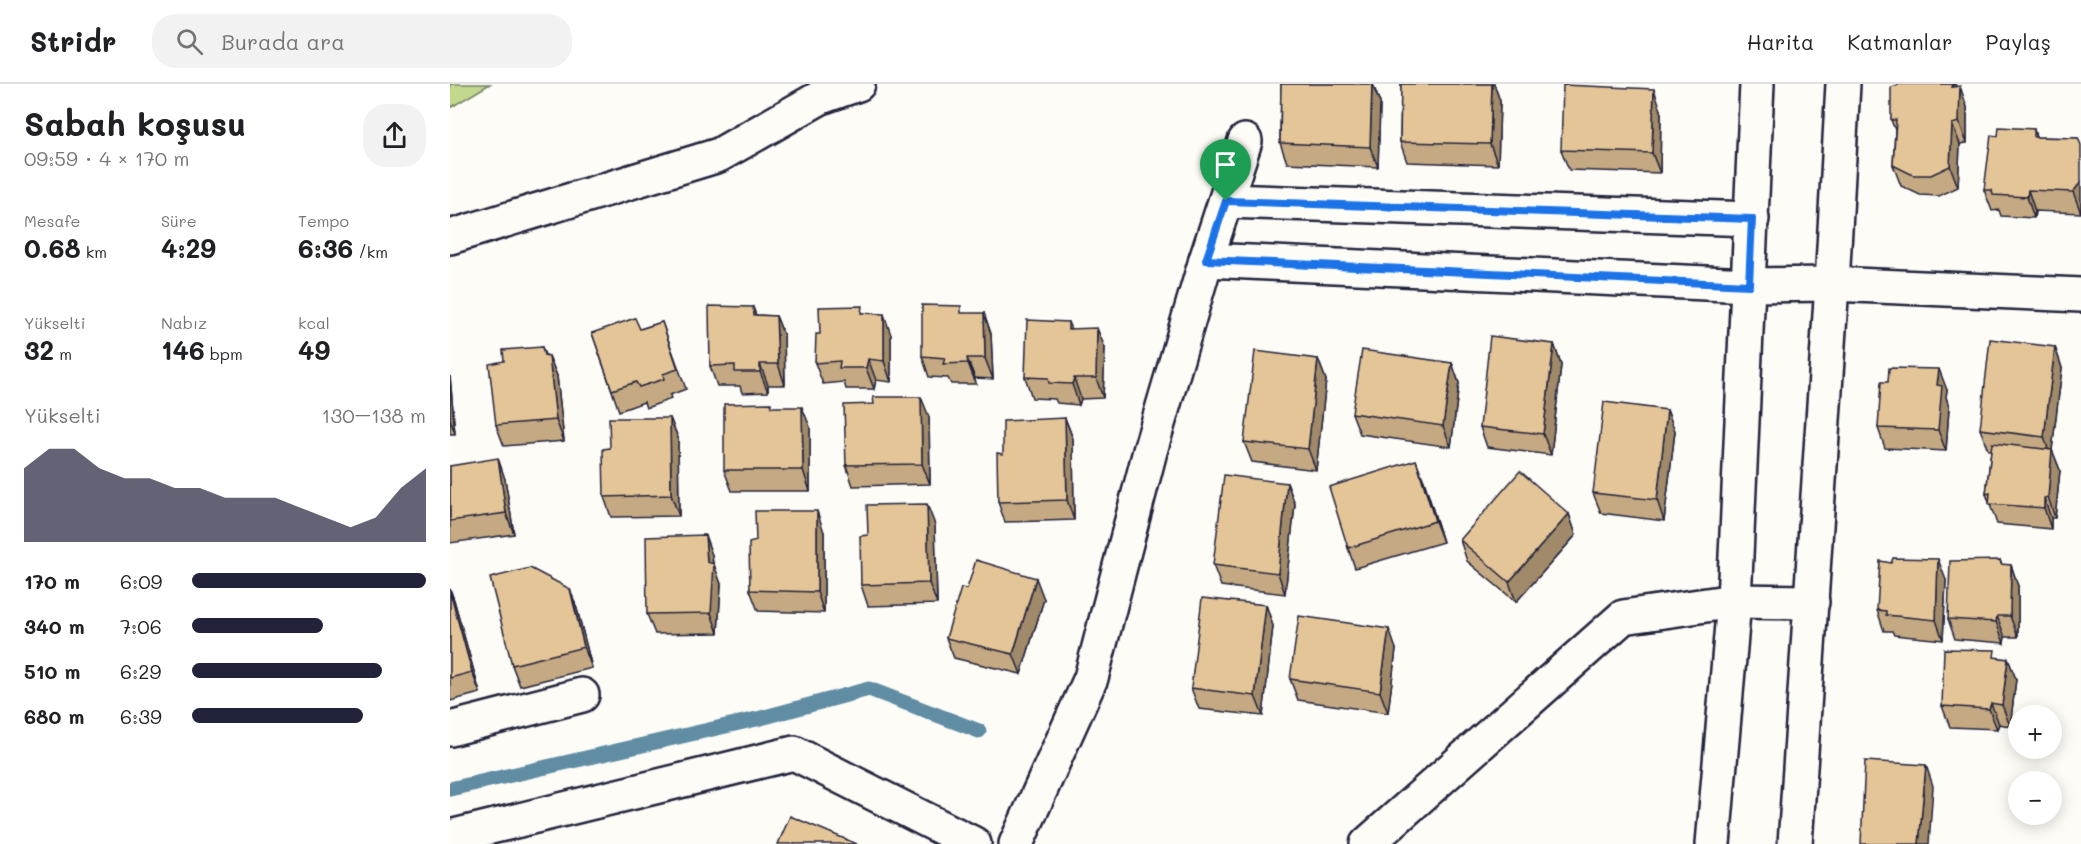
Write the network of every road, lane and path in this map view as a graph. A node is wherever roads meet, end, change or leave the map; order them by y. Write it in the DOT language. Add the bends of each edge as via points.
graph roads {
  1 [pos="858,84"];
  2 [pos="1757,84"];
  3 [pos="1843,84"];
  4 [pos="827,91"];
  5 [pos="1245,141"];
  6 [pos="1226,201"];
  7 [pos="1752,219"];
  8 [pos="450,237"];
  9 [pos="1206,260"];
  10 [pos="1832,284"];
  11 [pos="1749,285"];
  12 [pos="2081,295"];
  13 [pos="1734,601"];
  14 [pos="1812,602"];
  15 [pos="582,694"];
  16 [pos="450,729"];
  17 [pos="450,837"];
  18 [pos="974,844"];
  19 [pos="1016,844"];
  20 [pos="1367,844"];
  21 [pos="1713,844"];
  22 [pos="1796,844"];
  1 -- 4 [label="street"];
  2 -- 7 [label="street"];
  3 -- 10 [label="street"];
  4 -- 8 [label="street" via="719,154"];
  5 -- 6 [label="street"];
  6 -- 7 [label="street"];
  6 -- 9 [label="street"];
  7 -- 11 [label="street"];
  9 -- 11 [label="street"];
  9 -- 19 [label="street" via="1150,451 1091,678"];
  10 -- 11 [label="street"];
  10 -- 12 [label="street"];
  10 -- 14 [label="street"];
  11 -- 13 [label="street"];
  13 -- 14 [label="street"];
  13 -- 20 [label="street" via="1623,617"];
  13 -- 21 [label="street"];
  14 -- 22 [label="street"];
  15 -- 16 [label="street"];
  17 -- 18 [label="street" via="794,753"];
}
